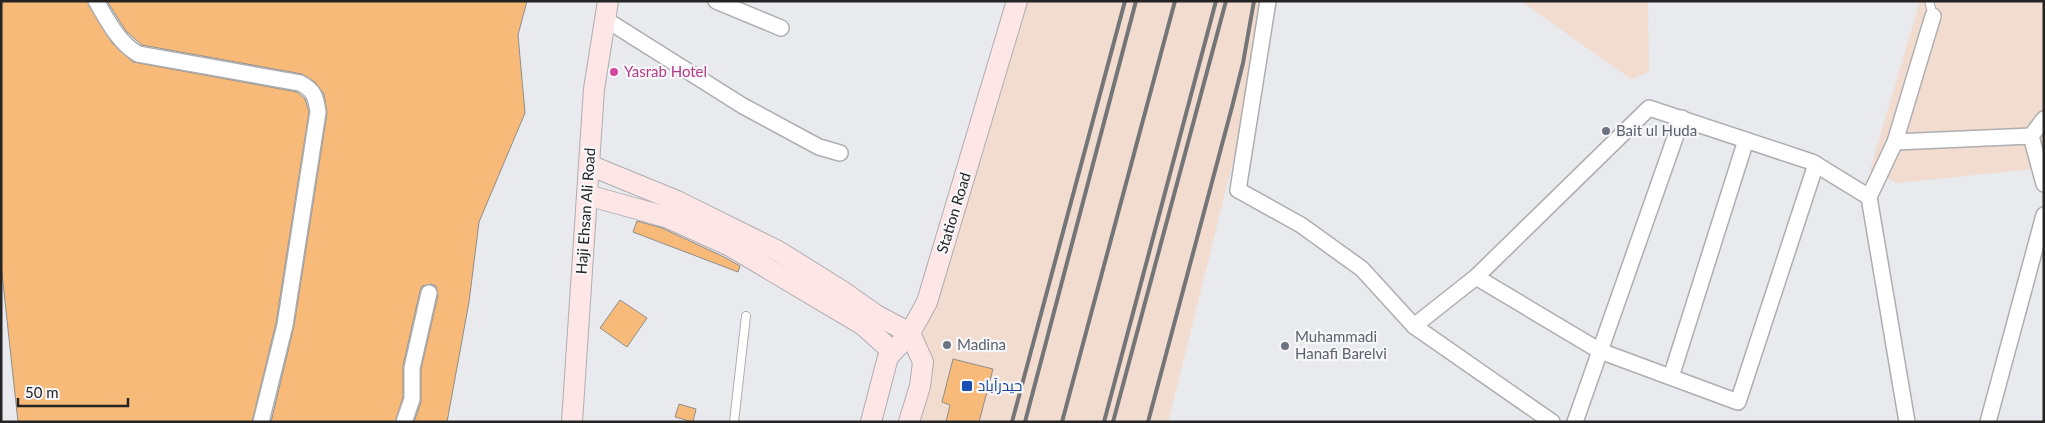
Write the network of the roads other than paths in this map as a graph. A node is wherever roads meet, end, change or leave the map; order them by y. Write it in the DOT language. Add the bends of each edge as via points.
graph roads {
  1 [pos="96,1"];
  2 [pos="716,1"];
  3 [pos="1017,1"];
  4 [pos="1268,1"];
  5 [pos="1931,8"];
  6 [pos="607,10"];
  7 [pos="781,28"];
  8 [pos="1682,118"];
  9 [pos="2044,119"];
  10 [pos="2031,136"];
  11 [pos="1746,140"];
  12 [pos="1895,142"];
  13 [pos="840,153"];
  14 [pos="1816,164"];
  15 [pos="589,165"];
  16 [pos="2044,184"];
  17 [pos="587,195"];
  18 [pos="1869,198"];
  19 [pos="2044,215"];
  20 [pos="2037,265"];
  21 [pos="1476,277"];
  22 [pos="429,293"];
  23 [pos="746,316"];
  24 [pos="1414,326"];
  25 [pos="910,333"];
  26 [pos="892,351"];
  27 [pos="1600,351"];
  28 [pos="1671,377"];
  29 [pos="261,422"];
  30 [pos="404,422"];
  31 [pos="572,422"];
  32 [pos="734,422"];
  33 [pos="871,422"];
  34 [pos="909,422"];
  35 [pos="1552,422"];
  36 [pos="1575,422"];
  37 [pos="1907,422"];
  38 [pos="1988,422"];
  1 -- 29 [label="street" via="118,37 138,54 300,83 316,96 318,112 292,286"];
  2 -- 7 [label="street"];
  3 -- 25 [label="street, Station Road" via="927,302"];
  4 -- 24 [label="street" via="1238,190 1301,225 1362,269"];
  5 -- 12 [label="street"];
  6 -- 13 [label="street" via="743,106 819,146"];
  6 -- 15 [label="street, Haji Ehsan Ali Road" via="594,89"];
  8 -- 11 [label="street"];
  8 -- 21 [label="street" via="1649,108"];
  8 -- 27 [label="street"];
  9 -- 10 [label="street"];
  10 -- 12 [label="street"];
  10 -- 16 [label="street"];
  11 -- 14 [label="street"];
  11 -- 28 [label="street"];
  12 -- 18 [label="street"];
  14 -- 18 [label="street"];
  14 -- 28 [label="street" via="1738,402"];
  15 -- 17 [label="street, Haji Ehsan Ali Road"];
  15 -- 25 [label="street" via="677,201 778,251 876,315"];
  17 -- 26 [label="street" via="666,217 730,246 863,325"];
  17 -- 31 [label="street, Haji Ehsan Ali Road"];
  18 -- 37 [label="street"];
  19 -- 20 [label="street"];
  20 -- 38 [label="street"];
  21 -- 24 [label="street"];
  21 -- 27 [label="street"];
  22 -- 30 [label="street" via="412,368 412,399"];
  23 -- 32 [label="lane"];
  24 -- 35 [label="street"];
  25 -- 26 [label="street, Station Road"];
  25 -- 34 [label="street" via="924,362"];
  26 -- 33 [label="street"];
  27 -- 28 [label="street"];
  27 -- 36 [label="street"];
}
